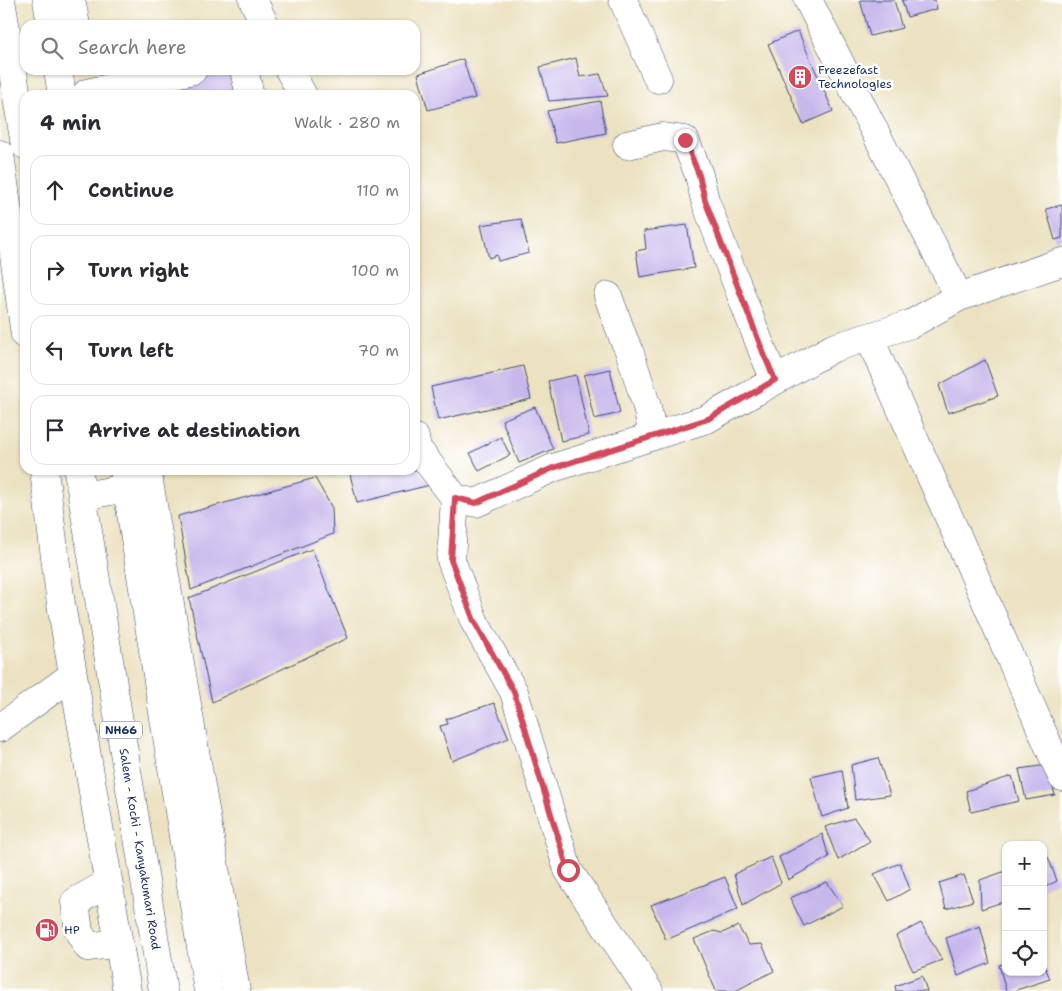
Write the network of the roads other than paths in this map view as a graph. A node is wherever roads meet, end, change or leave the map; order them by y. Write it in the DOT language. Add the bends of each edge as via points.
graph roads {
  1 [pos="1,0"];
  2 [pos="47,0"];
  3 [pos="71,0"];
  4 [pos="253,0"];
  5 [pos="623,0"];
  6 [pos="808,0"];
  7 [pos="50,20"];
  8 [pos="75,20"];
  9 [pos="263,20"];
  10 [pos="64,75"];
  11 [pos="162,75"];
  12 [pos="245,75"];
  13 [pos="292,75"];
  14 [pos="658,79"];
  15 [pos="80,88"];
  16 [pos="249,90"];
  17 [pos="300,90"];
  18 [pos="20,115"];
  19 [pos="627,145"];
  20 [pos="0,154"];
  21 [pos="1062,262"];
  22 [pos="608,296"];
  23 [pos="959,297"];
  24 [pos="16,325"];
  25 [pos="869,337"];
  26 [pos="775,380"];
  27 [pos="653,436"];
  28 [pos="420,452"];
  29 [pos="45,475"];
  30 [pos="79,475"];
  31 [pos="148,475"];
  32 [pos="125,479"];
  33 [pos="83,496"];
  34 [pos="455,498"];
  35 [pos="72,675"];
  36 [pos="0,728"];
  37 [pos="1062,777"];
  38 [pos="108,883"];
  39 [pos="150,910"];
  40 [pos="114,915"];
  41 [pos="119,943"];
  42 [pos="127,991"];
  43 [pos="163,991"];
  44 [pos="208,991"];
  45 [pos="236,991"];
  46 [pos="649,991"];
  1 -- 18 [label="main road"];
  2 -- 7 [label="main road"];
  3 -- 8 [label="main road"];
  4 -- 9 [label="main road"];
  5 -- 14 [label="main road"];
  6 -- 23 [label="main road"];
  10 -- 15 [label="main road"];
  11 -- 15 [label="main road"];
  12 -- 16 [label="main road"];
  13 -- 17 [label="main road"];
  19 -- 26 [label="main road" via="662,137 685,140"];
  20 -- 24 [label="main road"];
  21 -- 23 [label="main road"];
  22 -- 27 [label="main road" via="629,350"];
  23 -- 25 [label="main road" via="911,324"];
  25 -- 26 [label="main road" via="833,348"];
  25 -- 37 [label="main road"];
  26 -- 27 [label="main road" via="708,419"];
  27 -- 34 [label="main road" via="553,468 476,503"];
  28 -- 34 [label="main road"];
  29 -- 35 [label="main road"];
  30 -- 33 [label="main road, Salem - Kochi - Kanyakumari Road / NH66"];
  31 -- 45 [label="main road"];
  32 -- 33 [label="main road"];
  32 -- 44 [label="main road"];
  33 -- 39 [label="main road, Salem - Kochi - Kanyakumari Road / NH66"];
  34 -- 46 [label="main road" via="451,560 474,621 514,692 568,870"];
  35 -- 36 [label="main road"];
  35 -- 38 [label="main road"];
  38 -- 40 [label="main road"];
  38 -- 41 [label="main road" via="75,902 79,932 88,947"];
  39 -- 40 [label="main road"];
  39 -- 43 [label="main road, Salem - Kochi - Kanyakumari Road / NH66"];
  40 -- 41 [label="main road"];
  41 -- 42 [label="main road"];
}
